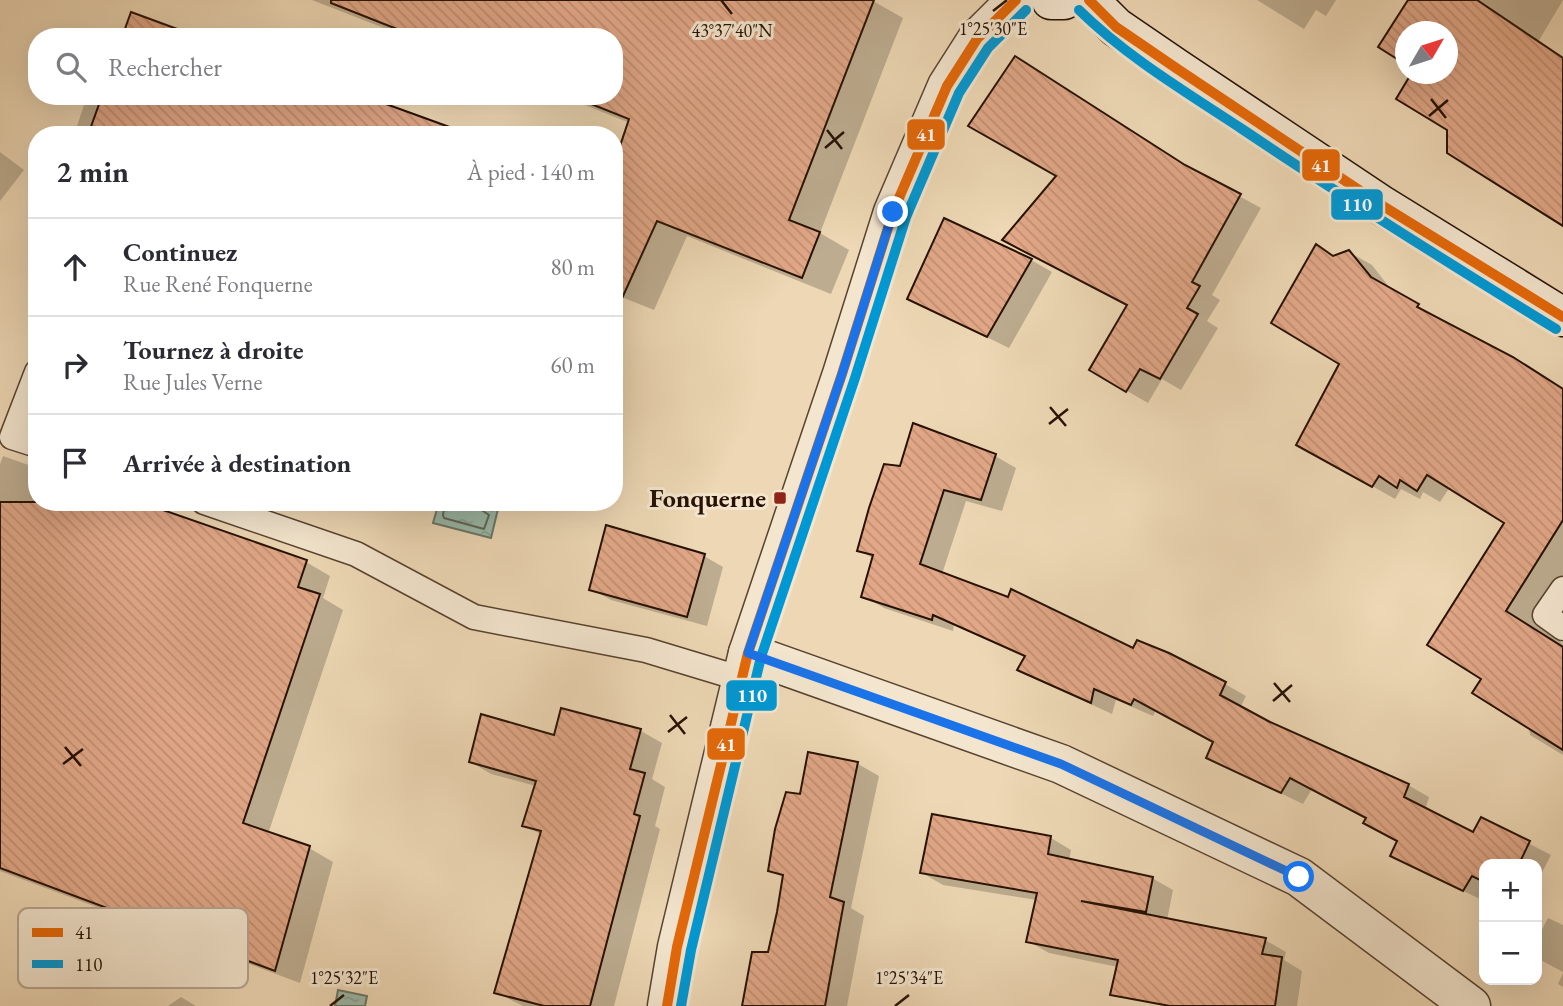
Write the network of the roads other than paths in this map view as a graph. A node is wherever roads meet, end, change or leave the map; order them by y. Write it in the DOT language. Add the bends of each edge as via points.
graph roads {
  1 [pos="1016,0"];
  2 [pos="1051,0"];
  3 [pos="1064,0"];
  4 [pos="1089,0"];
  5 [pos="1563,317"];
  6 [pos="28,395"];
  7 [pos="28,443"];
  8 [pos="230,511"];
  9 [pos="1563,589"];
  10 [pos="1563,628"];
  11 [pos="745,666"];
  12 [pos="667,1006"];
  13 [pos="1471,1006"];
  1 -- 11 [label="street" via="977,39 947,86 893,212"];
  2 -- 3 [label="street"];
  4 -- 5 [label="street" via="1116,27 1382,206"];
  6 -- 7 [label="lane" via="12,437"];
  8 -- 11 [label="lane" via="356,554 474,617"];
  9 -- 10 [label="lane" via="1545,615"];
  11 -- 12 [label="street"];
  11 -- 13 [label="street" via="1061,764 1299,877"];
}
